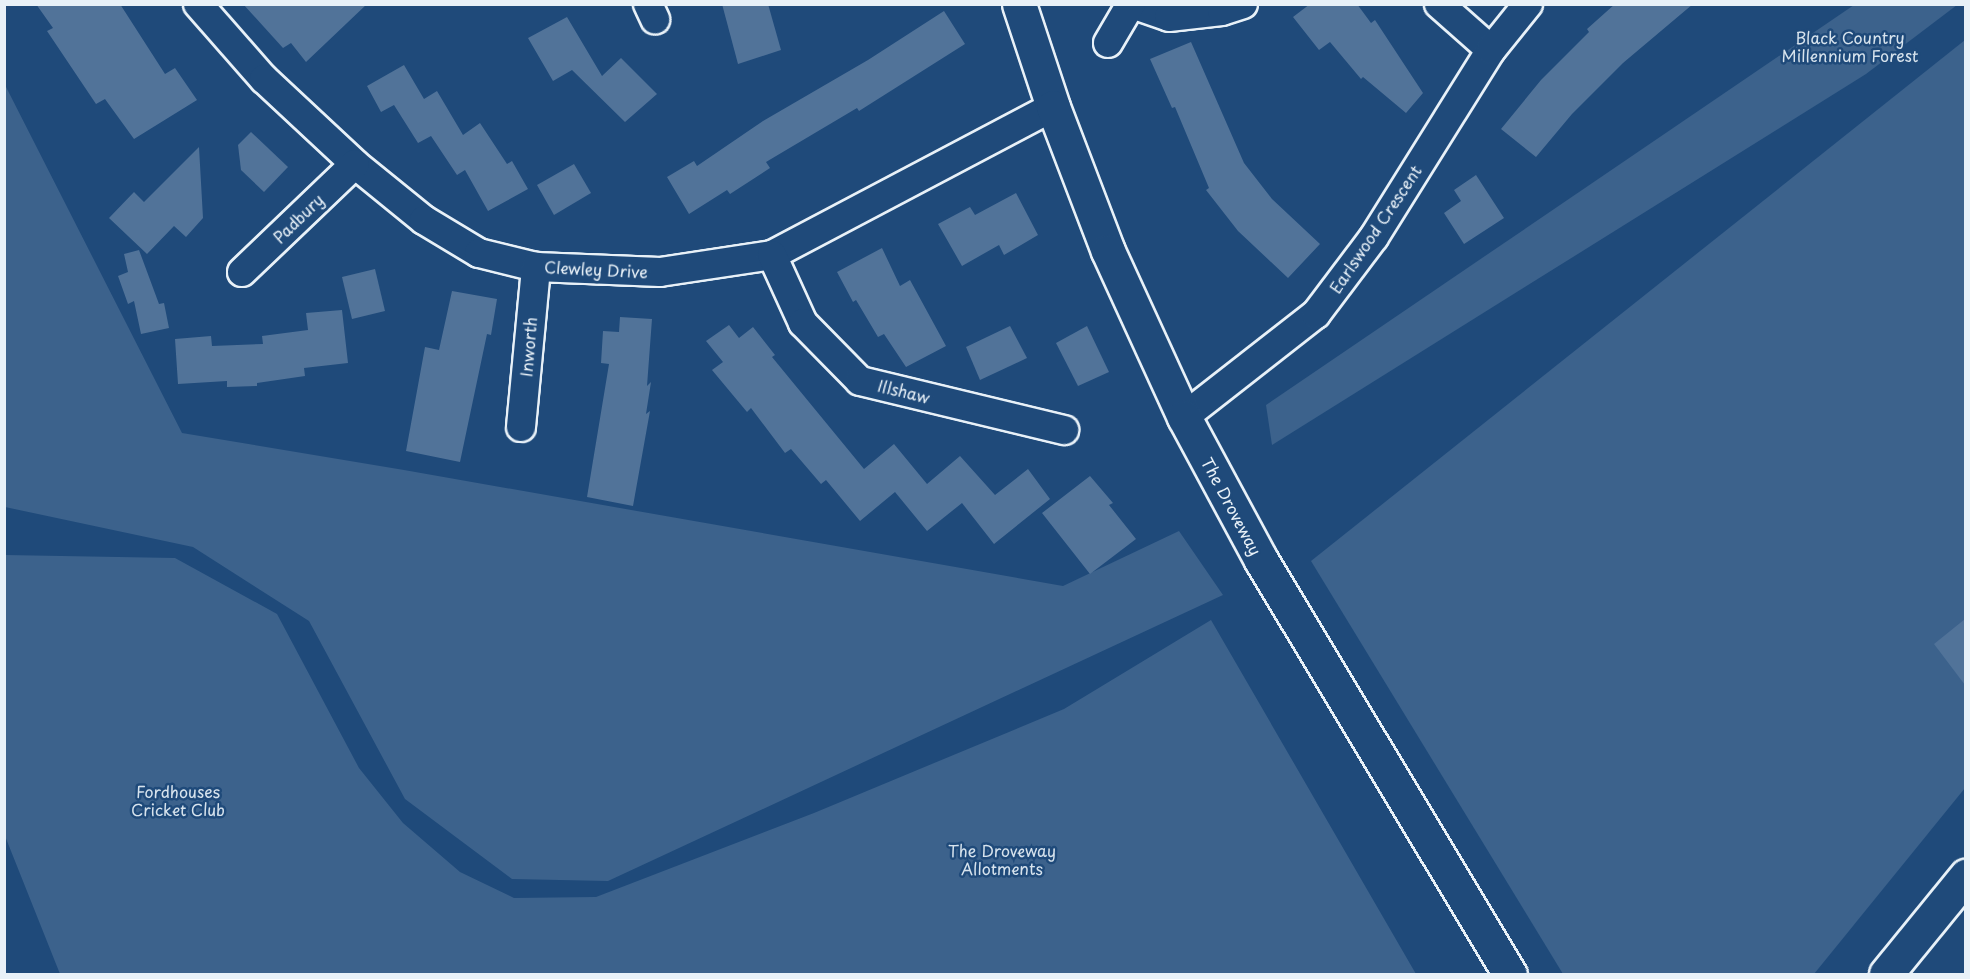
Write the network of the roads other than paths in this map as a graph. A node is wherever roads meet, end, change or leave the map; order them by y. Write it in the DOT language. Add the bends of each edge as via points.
graph roads {
  1 [pos="198,4"];
  2 [pos="1019,4"];
  3 [pos="1132,4"];
  4 [pos="1243,4"];
  5 [pos="1438,4"];
  6 [pos="1528,4"];
  7 [pos="1108,44"];
  8 [pos="1491,50"];
  9 [pos="1053,107"];
  10 [pos="355,164"];
  11 [pos="772,255"];
  12 [pos="536,267"];
  13 [pos="242,272"];
  14 [pos="1184,417"];
  15 [pos="521,427"];
  16 [pos="1064,430"];
  17 [pos="1965,876"];
  18 [pos="1510,975"];
  19 [pos="1886,975"];
  1 -- 10 [label="street, Clewley Drive" via="264,79"];
  2 -- 9 [label="street, The Droveway"];
  3 -- 4 [label="street" via="1169,17 1222,11"];
  3 -- 7 [label="street"];
  5 -- 8 [label="street"];
  6 -- 8 [label="street, Earlswood Crescent"];
  8 -- 14 [label="street, Earlswood Crescent" via="1374,237 1316,314"];
  9 -- 11 [label="street, Clewley Drive"];
  9 -- 14 [label="street, The Droveway" via="1108,251"];
  10 -- 12 [label="street, Clewley Drive" via="424,220 479,253"];
  10 -- 13 [label="street, Padbury"];
  11 -- 12 [label="street, Clewley Drive" via="660,272"];
  11 -- 16 [label="street, Illshaw" via="803,323 860,381"];
  12 -- 15 [label="street, Inworth"];
  14 -- 18 [label="street, The Droveway" via="1261,560"];
  17 -- 19 [label="street"];
}
